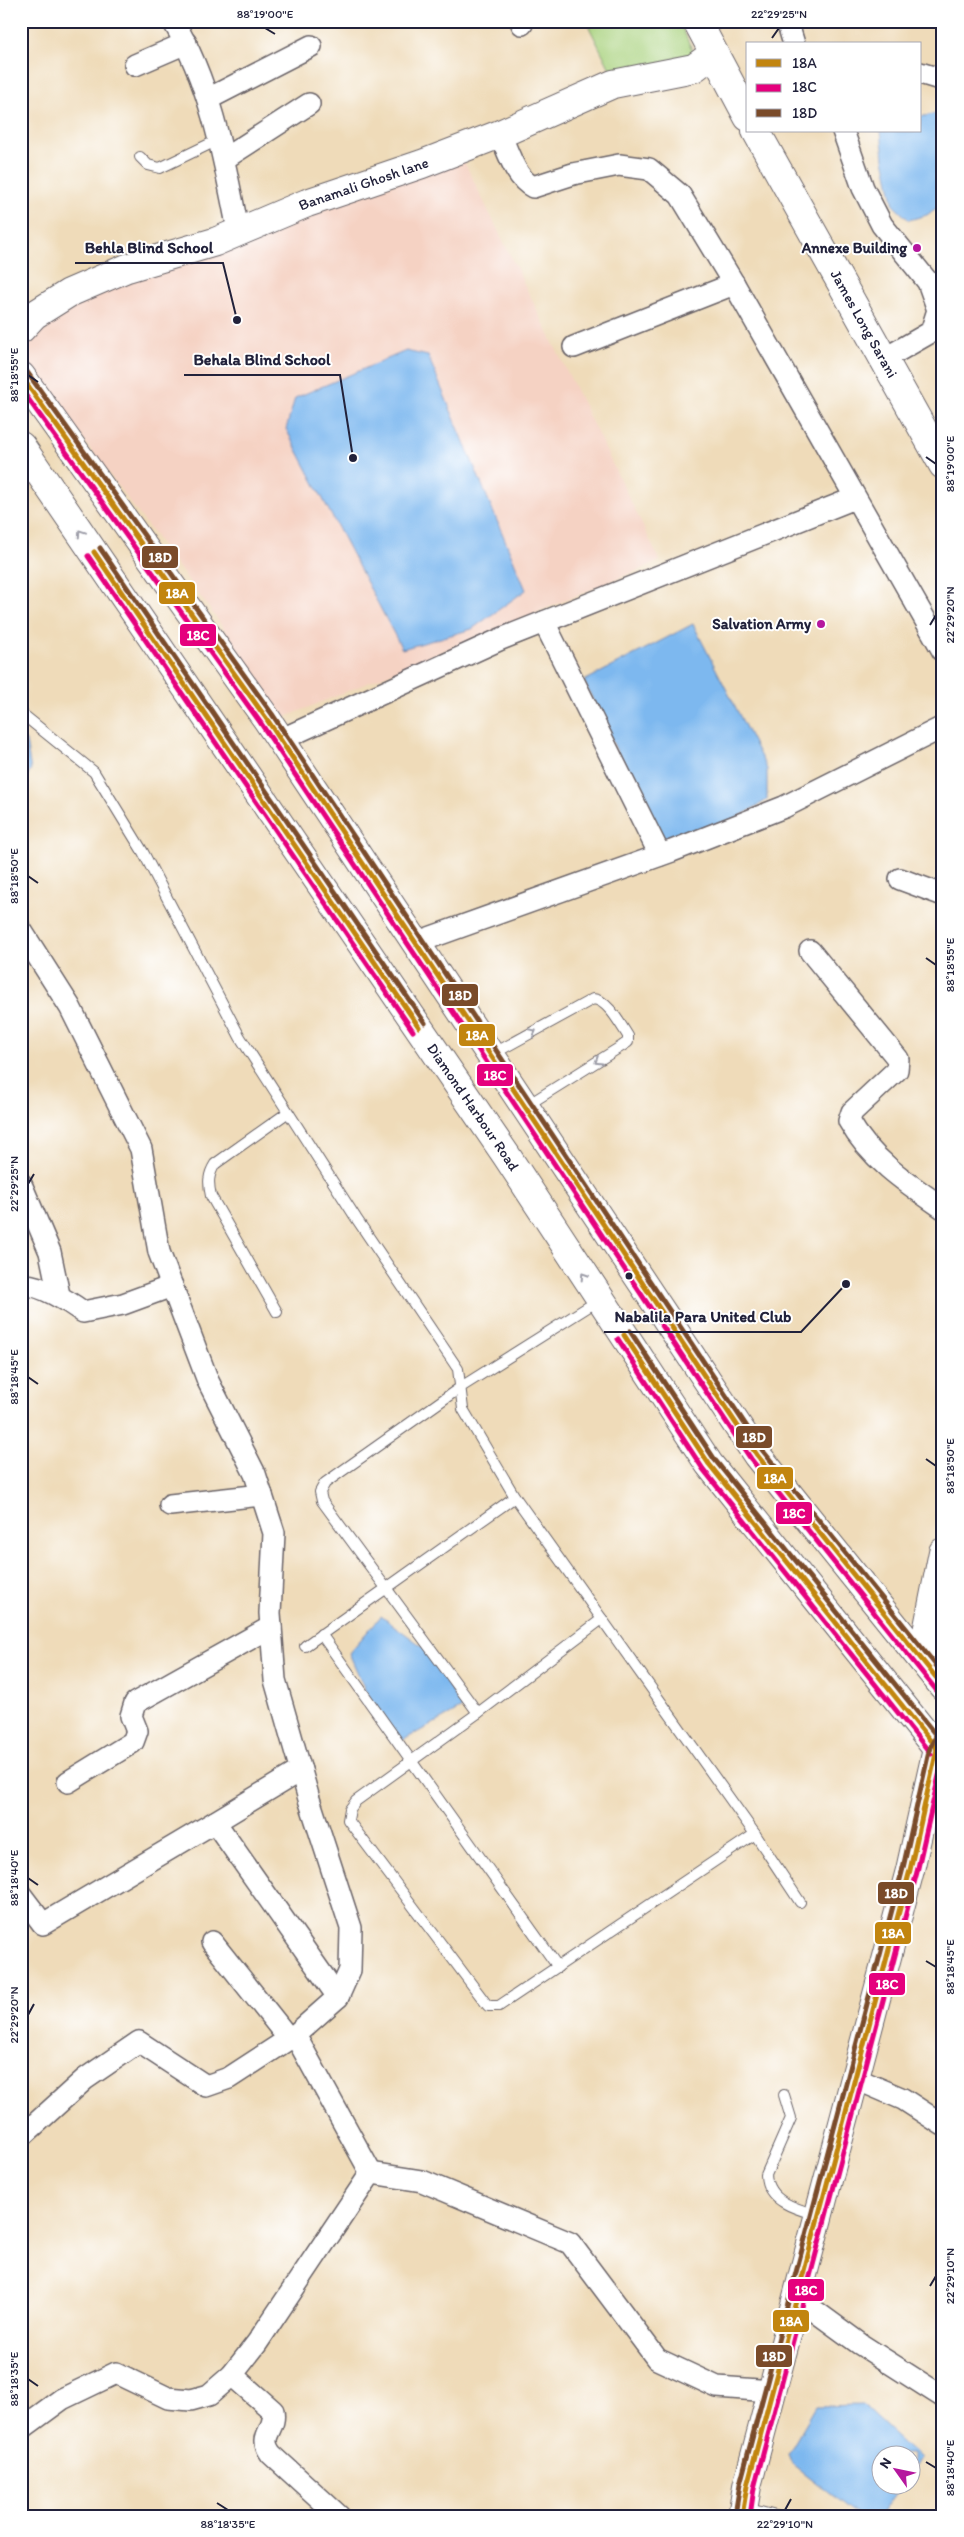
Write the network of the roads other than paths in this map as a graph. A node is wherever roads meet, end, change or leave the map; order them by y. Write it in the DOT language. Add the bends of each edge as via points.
graph roads {
  1 [pos="173,21"];
  2 [pos="697,21"];
  3 [pos="787,21"];
  4 [pos="793,42"];
  5 [pos="186,43"];
  6 [pos="311,46"];
  7 [pos="718,64"];
  8 [pos="135,65"];
  9 [pos="922,74"];
  10 [pos="943,80"];
  11 [pos="746,89"];
  12 [pos="208,99"];
  13 [pos="309,104"];
  14 [pos="746,113"];
  15 [pos="757,132"];
  16 [pos="843,132"];
  17 [pos="500,134"];
  18 [pos="221,149"];
  19 [pos="140,157"];
  20 [pos="238,230"];
  21 [pos="734,284"];
  22 [pos="939,302"];
  23 [pos="21,329"];
  24 [pos="574,347"];
  25 [pos="884,360"];
  26 [pos="21,376"];
  27 [pos="21,446"];
  28 [pos="943,465"];
  29 [pos="855,498"];
  30 [pos="544,622"];
  31 [pos="943,651"];
  32 [pos="21,713"];
  33 [pos="943,727"];
  34 [pos="280,740"];
  35 [pos="660,855"];
  36 [pos="900,879"];
  37 [pos="943,895"];
  38 [pos="21,930"];
  39 [pos="415,943"];
  40 [pos="810,951"];
  41 [pos="490,1055"];
  42 [pos="525,1107"];
  43 [pos="287,1113"];
  44 [pos="565,1168"];
  45 [pos="21,1184"];
  46 [pos="529,1191"];
  47 [pos="943,1208"];
  48 [pos="21,1286"];
  49 [pos="172,1286"];
  50 [pos="59,1295"];
  51 [pos="600,1299"];
  52 [pos="278,1312"];
  53 [pos="462,1388"];
  54 [pos="262,1495"];
  55 [pos="515,1497"];
  56 [pos="170,1505"];
  57 [pos="943,1552"];
  58 [pos="386,1588"];
  59 [pos="602,1620"];
  60 [pos="271,1627"];
  61 [pos="321,1634"];
  62 [pos="305,1646"];
  63 [pos="922,1657"];
  64 [pos="943,1686"];
  65 [pos="478,1713"];
  66 [pos="941,1748"];
  67 [pos="412,1761"];
  68 [pos="300,1770"];
  69 [pos="68,1782"];
  70 [pos="215,1822"];
  71 [pos="755,1834"];
  72 [pos="21,1895"];
  73 [pos="800,1902"];
  74 [pos="212,1942"];
  75 [pos="558,1967"];
  76 [pos="338,1997"];
  77 [pos="292,2037"];
  78 [pos="854,2078"];
  79 [pos="784,2095"];
  80 [pos="943,2126"];
  81 [pos="21,2137"];
  82 [pos="371,2173"];
  83 [pos="818,2216"];
  84 [pos="797,2298"];
  85 [pos="232,2375"];
  86 [pos="772,2391"];
  87 [pos="943,2397"];
  88 [pos="21,2429"];
  89 [pos="743,2512"];
  90 [pos="339,2516"];
  91 [pos="776,2516"];
  1 -- 5 [label="street"];
  2 -- 7 [label="main road"];
  3 -- 4 [label="street"];
  5 -- 8 [label="street"];
  5 -- 12 [label="street"];
  6 -- 12 [label="street"];
  7 -- 11 [label="street"];
  7 -- 14 [label="main road"];
  7 -- 17 [label="main road, Banamali Ghosh lane" via="613,84"];
  9 -- 10 [label="street"];
  12 -- 18 [label="street"];
  13 -- 18 [label="street"];
  15 -- 25 [label="main road, James Long Sarani"];
  16 -- 22 [label="street" via="863,188 882,225 928,282"];
  17 -- 20 [label="main road, Banamali Ghosh lane"];
  17 -- 21 [label="street" via="519,175 533,187 573,174 619,165 649,169 680,195"];
  18 -- 19 [label="lane" via="160,168 148,165"];
  18 -- 20 [label="street"];
  20 -- 23 [label="main road, Banamali Ghosh lane" via="215,242 127,268 69,293 34,315"];
  21 -- 24 [label="street"];
  21 -- 29 [label="street"];
  22 -- 25 [label="street" via="931,332"];
  25 -- 28 [label="main road, James Long Sarani"];
  26 -- 34 [label="main road"];
  46 -- 27 [label="main road, Diamond Harbour Road, one-way"];
  29 -- 30 [label="street"];
  29 -- 31 [label="street"];
  30 -- 34 [label="street"];
  30 -- 35 [label="street"];
  32 -- 43 [label="lane" via="94,772 143,852 240,1037"];
  33 -- 35 [label="street" via="784,807"];
  34 -- 39 [label="main road"];
  35 -- 39 [label="street"];
  36 -- 37 [label="street"];
  38 -- 49 [label="street" via="70,1007 141,1149 159,1252"];
  39 -- 41 [label="main road"];
  40 -- 47 [label="street" via="898,1059 897,1070 852,1112 849,1121 880,1160 903,1181"];
  41 -- 42 [label="main road"];
  41 -- 42 [label="lane, one-way" via="593,999 604,1004 628,1036 628,1042"];
  42 -- 44 [label="main road"];
  43 -- 52 [label="lane" via="215,1164 208,1183 211,1196"];
  43 -- 53 [label="lane" via="458,1369"];
  44 -- 46 [label="main road"];
  44 -- 63 [label="main road" via="757,1455"];
  45 -- 50 [label="street" via="50,1252"];
  51 -- 46 [label="main road, Diamond Harbour Road, one-way"];
  48 -- 50 [label="street" via="27,1284"];
  49 -- 50 [label="street" via="94,1312 83,1312"];
  49 -- 54 [label="street" via="208,1382 255,1474"];
  51 -- 53 [label="lane"];
  51 -- 66 [label="main road, Diamond Harbour Road" via="709,1464"];
  53 -- 55 [label="lane" via="463,1409"];
  53 -- 58 [label="lane" via="325,1483 320,1492 322,1501"];
  54 -- 56 [label="street"];
  54 -- 60 [label="street" via="274,1533"];
  55 -- 58 [label="lane"];
  55 -- 59 [label="lane"];
  57 -- 63 [label="main road"];
  58 -- 61 [label="lane"];
  58 -- 65 [label="lane"];
  59 -- 65 [label="lane"];
  59 -- 71 [label="lane"];
  60 -- 68 [label="street" via="275,1680"];
  60 -- 69 [label="street" via="135,1703 131,1716 137,1731 133,1742"];
  61 -- 62 [label="lane"];
  61 -- 67 [label="lane"];
  63 -- 64 [label="main road"];
  65 -- 67 [label="lane"];
  66 -- 78 [label="main road"];
  67 -- 75 [label="lane"];
  67 -- 75 [label="lane" via="356,1801 348,1820 488,2006 499,2006"];
  68 -- 70 [label="street"];
  68 -- 76 [label="street" via="350,1928 350,1970"];
  70 -- 72 [label="street" via="43,1924"];
  70 -- 76 [label="street"];
  71 -- 73 [label="lane"];
  71 -- 75 [label="lane"];
  74 -- 77 [label="street"];
  76 -- 77 [label="street"];
  77 -- 81 [label="street" via="229,2078 206,2086 139,2042 85,2079"];
  77 -- 82 [label="street"];
  78 -- 80 [label="street" via="903,2099"];
  78 -- 83 [label="main road"];
  79 -- 83 [label="lane" via="791,2118 766,2175 766,2183 782,2201"];
  82 -- 85 [label="street"];
  82 -- 86 [label="street" via="422,2181 570,2243 657,2359 717,2387"];
  83 -- 84 [label="main road"];
  84 -- 86 [label="main road"];
  84 -- 87 [label="street" via="860,2344"];
  85 -- 88 [label="street" via="209,2395 192,2400 168,2398 116,2373 62,2399"];
  85 -- 90 [label="street" via="273,2411 275,2418 265,2438 265,2446"];
  86 -- 89 [label="main road"];
  89 -- 91 [label="lane"];
}
